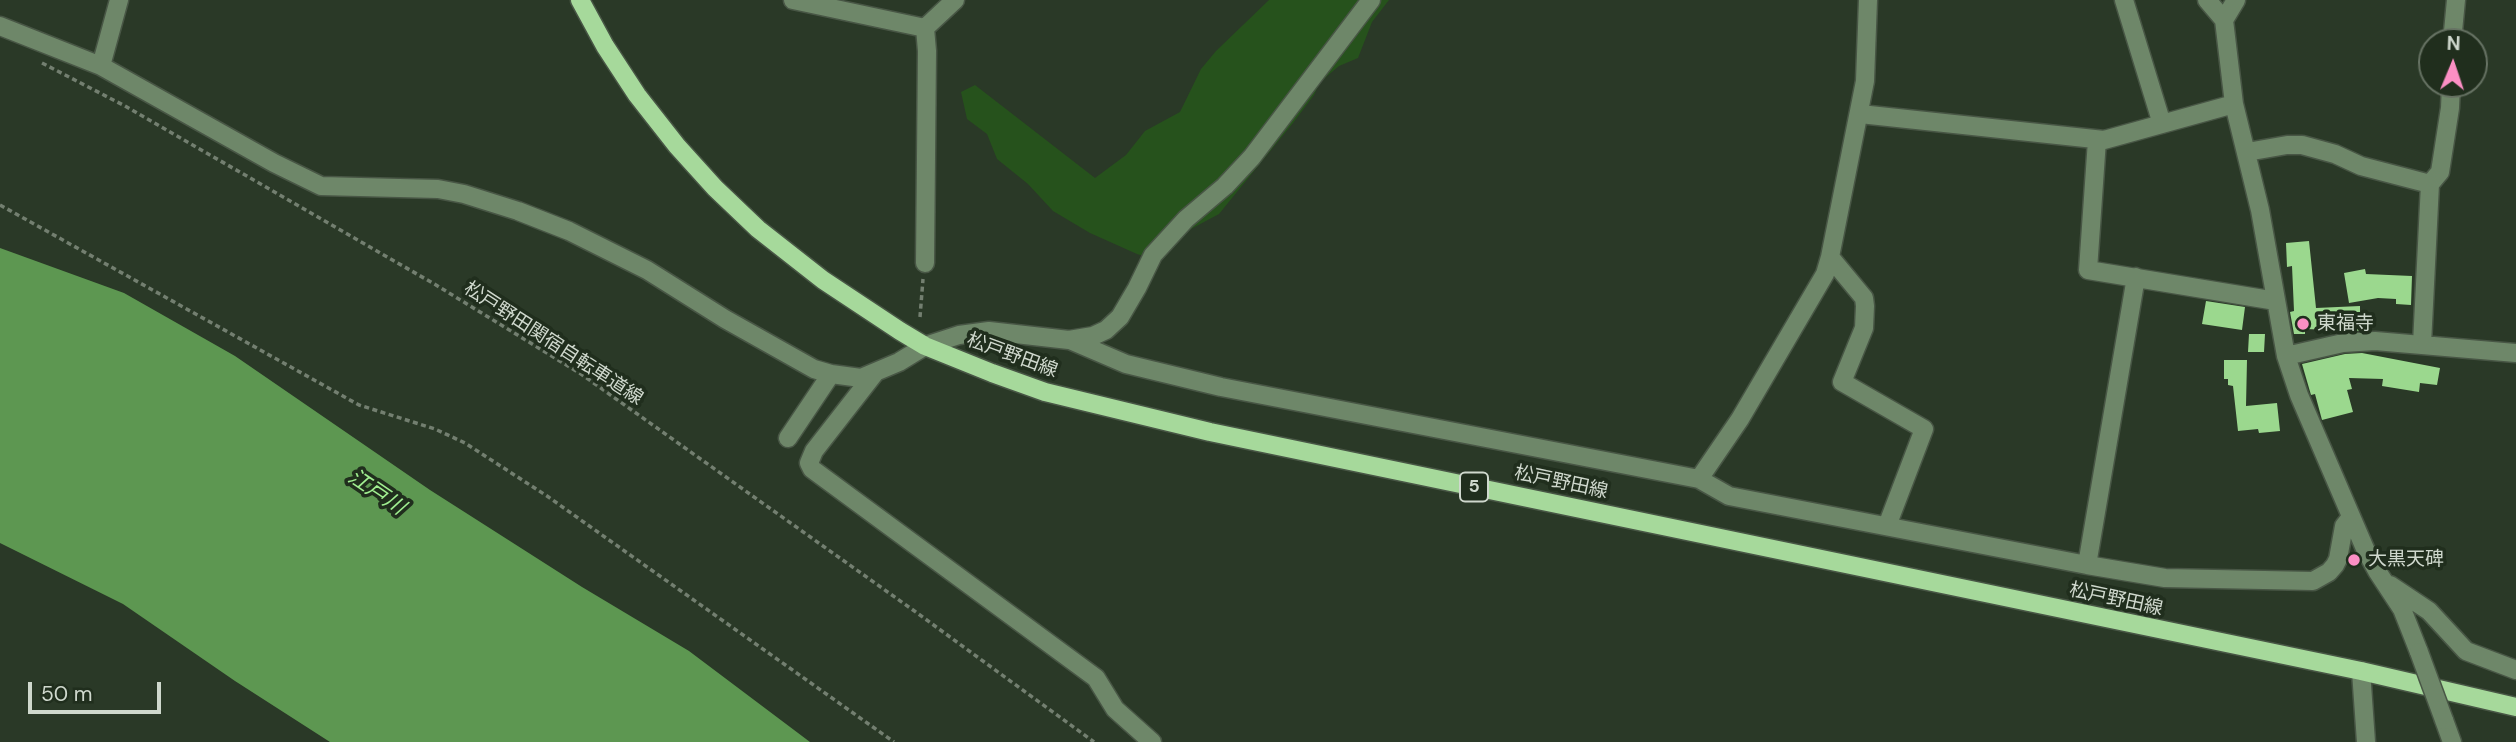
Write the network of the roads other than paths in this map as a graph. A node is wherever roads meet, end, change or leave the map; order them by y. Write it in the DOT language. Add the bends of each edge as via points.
graph roads {
  1 [pos="119,0"];
  2 [pos="580,0"];
  3 [pos="793,0"];
  4 [pos="955,0"];
  5 [pos="1371,0"];
  6 [pos="1868,0"];
  7 [pos="2124,0"];
  8 [pos="2207,0"];
  9 [pos="2236,0"];
  10 [pos="2456,0"];
  11 [pos="2224,20"];
  12 [pos="0,26"];
  13 [pos="2453,28"];
  14 [pos="925,29"];
  15 [pos="101,66"];
  16 [pos="2450,98"];
  17 [pos="2234,104"];
  18 [pos="1860,114"];
  19 [pos="2162,124"];
  20 [pos="2097,141"];
  21 [pos="2247,152"];
  22 [pos="2430,184"];
  23 [pos="1830,257"];
  24 [pos="925,263"];
  25 [pos="2136,277"];
  26 [pos="2276,301"];
  27 [pos="1069,340"];
  28 [pos="2422,344"];
  29 [pos="925,346"];
  30 [pos="2516,353"];
  31 [pos="2286,356"];
  32 [pos="875,373"];
  33 [pos="831,374"];
  34 [pos="788,438"];
  35 [pos="1699,479"];
  36 [pos="2351,517"];
  37 [pos="1887,526"];
  38 [pos="2087,565"];
  39 [pos="2382,579"];
  40 [pos="2516,670"];
  41 [pos="2361,671"];
  42 [pos="2516,707"];
  43 [pos="1152,742"];
  44 [pos="2367,742"];
  45 [pos="2452,742"];
  1 -- 15 [label="street"];
  2 -- 29 [label="main road, 松戸野田線 / 5" via="637,95 715,188 822,281"];
  3 -- 14 [label="street"];
  4 -- 14 [label="street"];
  5 -- 27 [label="street" via="1252,157 1153,255 1119,317 1093,336"];
  6 -- 18 [label="street"];
  7 -- 19 [label="street"];
  8 -- 11 [label="street"];
  9 -- 11 [label="street"];
  10 -- 13 [label="street"];
  11 -- 17 [label="street"];
  12 -- 15 [label="street"];
  14 -- 24 [label="street"];
  15 -- 33 [label="street" via="321,186 464,194 569,231 647,270 814,369"];
  16 -- 22 [label="street" via="2440,172"];
  17 -- 19 [label="street"];
  17 -- 21 [label="street"];
  18 -- 20 [label="street"];
  18 -- 23 [label="street"];
  19 -- 20 [label="street"];
  20 -- 25 [label="street" via="2088,270"];
  21 -- 22 [label="street" via="2302,145"];
  21 -- 26 [label="street"];
  22 -- 28 [label="street"];
  23 -- 35 [label="street" via="1825,274 1782,348"];
  23 -- 37 [label="street" via="1866,306 1864,328 1842,382 1924,429"];
  25 -- 26 [label="street"];
  25 -- 38 [label="street"];
  26 -- 31 [label="street"];
  27 -- 29 [label="street" via="989,331"];
  27 -- 35 [label="street" via="1126,364 1221,387"];
  28 -- 30 [label="street"];
  28 -- 31 [label="street" via="2343,343"];
  29 -- 32 [label="street"];
  29 -- 41 [label="main road, 松戸野田線 / 5" via="1045,392 1172,424"];
  31 -- 36 [label="street"];
  32 -- 33 [label="street" via="861,378"];
  32 -- 43 [label="street" via="814,451 809,463 812,469 1096,678 1115,709"];
  33 -- 34 [label="street"];
  35 -- 37 [label="street" via="1729,496"];
  36 -- 38 [label="street" via="2344,526 2335,565 2313,581 2165,578"];
  36 -- 39 [label="street"];
  37 -- 38 [label="street"];
  39 -- 40 [label="street" via="2429,611 2466,651"];
  39 -- 45 [label="street, bridge" via="2402,609"];
  41 -- 42 [label="main road, 松戸野田線 / 5"];
  41 -- 44 [label="street"];
}
